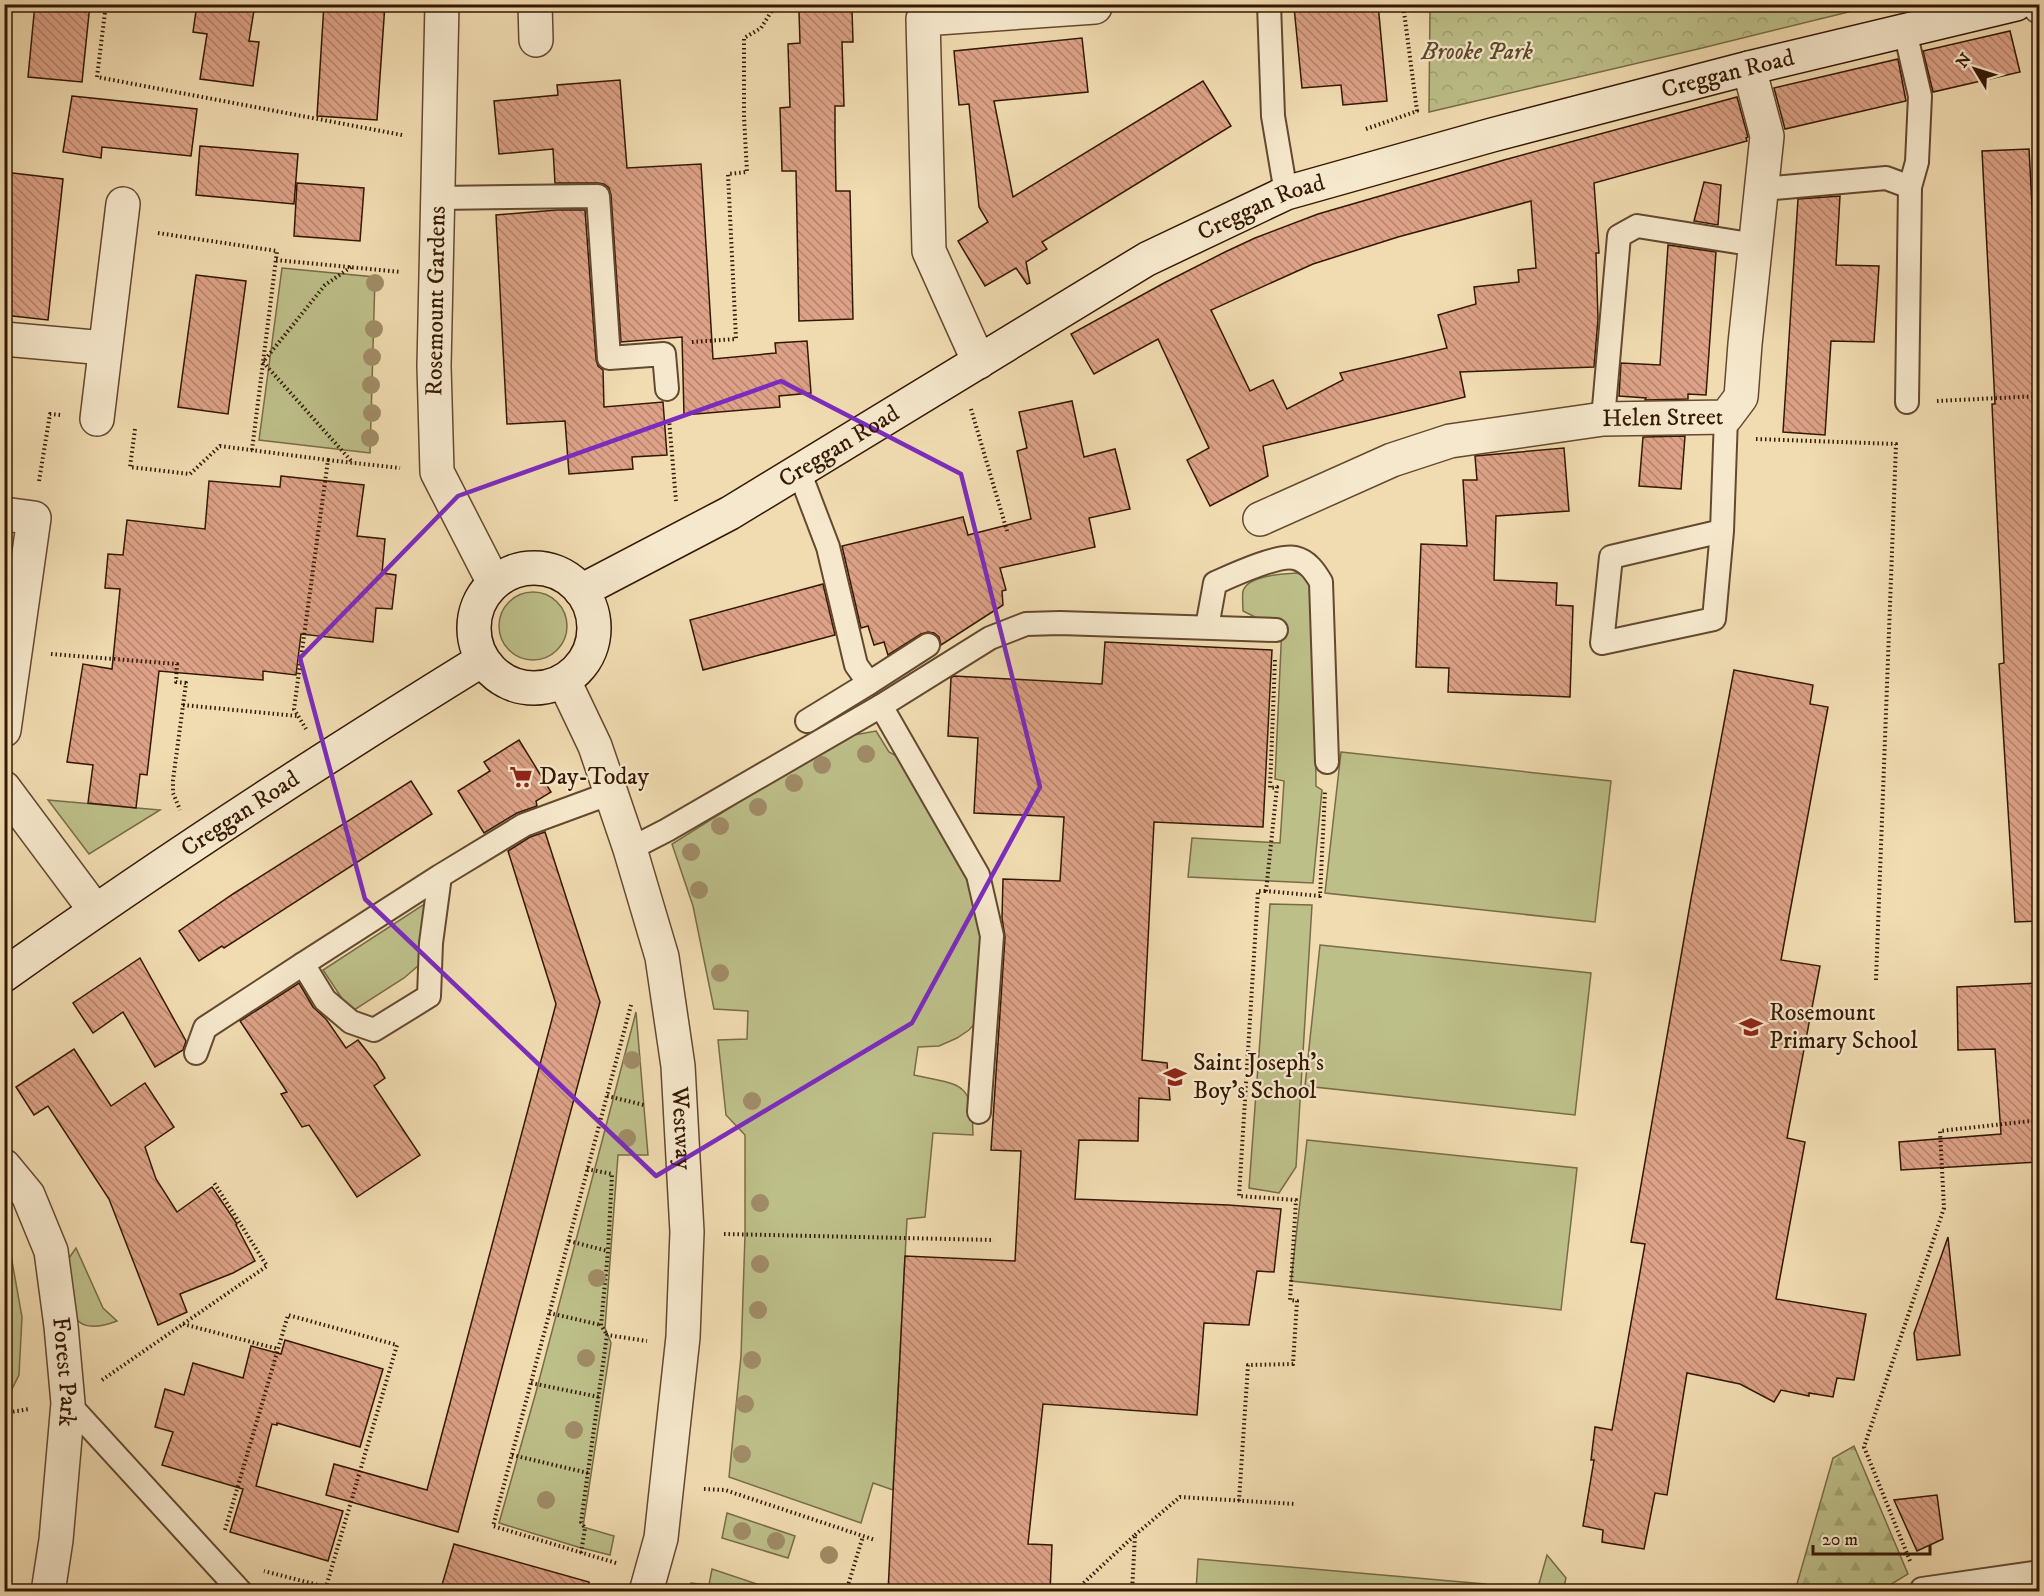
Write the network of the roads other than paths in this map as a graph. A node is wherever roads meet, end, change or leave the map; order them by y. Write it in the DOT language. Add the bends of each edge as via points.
graph roads {
  1 [pos="442,4"];
  2 [pos="535,4"];
  3 [pos="1269,4"];
  4 [pos="2016,4"];
  5 [pos="1095,7"];
  6 [pos="1905,31"];
  7 [pos="536,40"];
  8 [pos="1749,68"];
  9 [pos="1910,187"];
  10 [pos="1763,189"];
  11 [pos="1286,194"];
  12 [pos="437,198"];
  13 [pos="123,204"];
  14 [pos="1756,245"];
  15 [pos="4,339"];
  16 [pos="105,348"];
  17 [pos="970,368"];
  18 [pos="667,389"];
  19 [pos="1907,402"];
  20 [pos="97,419"];
  21 [pos="1603,419"];
  22 [pos="1726,430"];
  23 [pos="799,471"];
  24 [pos="19,516"];
  25 [pos="1260,519"];
  26 [pos="1722,531"];
  27 [pos="494,584"];
  28 [pos="581,591"];
  29 [pos="1207,627"];
  30 [pos="1276,630"];
  31 [pos="928,645"];
  32 [pos="482,660"];
  33 [pos="564,681"];
  34 [pos="869,682"];
  35 [pos="881,706"];
  36 [pos="807,721"];
  37 [pos="4,730"];
  38 [pos="1327,762"];
  39 [pos="4,789"];
  40 [pos="611,793"];
  41 [pos="630,849"];
  42 [pos="440,876"];
  43 [pos="95,910"];
  44 [pos="303,964"];
  45 [pos="4,975"];
  46 [pos="196,1053"];
  47 [pos="979,1112"];
  48 [pos="4,1166"];
  49 [pos="68,1403"];
  50 [pos="2040,1572"];
  51 [pos="649,1582"];
  52 [pos="1922,1590"];
  53 [pos="48,1592"];
  54 [pos="242,1592"];
  1 -- 12 [label="street, Rosemount Gardens"];
  2 -- 7 [label="street"];
  3 -- 11 [label="lane" via="1273,116"];
  4 -- 6 [label="street, Creggan Road"];
  5 -- 17 [label="street" via="923,19 929,251"];
  6 -- 8 [label="street, Creggan Road"];
  6 -- 9 [label="lane" via="1920,96 1917,162"];
  8 -- 10 [label="street, Helen Street" via="1767,136"];
  8 -- 11 [label="street, Creggan Road"];
  9 -- 10 [label="lane" via="1886,178"];
  9 -- 19 [label="lane"];
  10 -- 14 [label="street, Helen Street"];
  11 -- 17 [label="street, Creggan Road" via="1147,259"];
  12 -- 18 [label="lane" via="598,196 609,358 664,354"];
  12 -- 27 [label="street, Rosemount Gardens" via="437,472"];
  13 -- 16 [label="street"];
  14 -- 21 [label="lane" via="1637,226 1619,236"];
  14 -- 22 [label="street, Helen Street" via="1741,397"];
  15 -- 16 [label="street"];
  16 -- 20 [label="street"];
  17 -- 23 [label="street, Creggan Road"];
  21 -- 22 [label="street, Helen Street"];
  21 -- 25 [label="street, Helen Street" via="1450,441 1392,460"];
  22 -- 26 [label="lane"];
  23 -- 28 [label="street, Creggan Road" via="730,513"];
  23 -- 34 [label="lane" via="828,547 856,665"];
  24 -- 37 [label="street" via="15,651"];
  26 -- 26 [label="lane" via="1714,619 1602,643 1611,557"];
  27 -- 28 [label="street" via="510,573 529,568 549,570 567,578"];
  27 -- 32 [label="street" via="481,599 474,619 475,640"];
  28 -- 33 [label="street" via="591,609 594,629 590,650 580,667"];
  29 -- 30 [label="lane"];
  29 -- 35 [label="lane" via="1026,624 990,638"];
  29 -- 38 [label="lane" via="1215,584 1265,563 1294,558 1313,567 1321,582"];
  31 -- 34 [label="lane"];
  32 -- 33 [label="street" via="510,684 547,687"];
  32 -- 43 [label="street, Creggan Road" via="322,759"];
  33 -- 40 [label="street, Westway" via="595,746"];
  34 -- 36 [label="lane"];
  35 -- 41 [label="lane"];
  35 -- 47 [label="lane" via="978,875 992,936"];
  39 -- 43 [label="street"];
  40 -- 41 [label="street, Westway"];
  40 -- 42 [label="lane" via="524,825"];
  41 -- 51 [label="street, Westway" via="662,957 678,1066 687,1232 682,1345 667,1485 661,1538"];
  42 -- 44 [label="lane"];
  42 -- 44 [label="lane" via="429,996 374,1030 351,1022 326,1000"];
  43 -- 45 [label="street, Creggan Road"];
  44 -- 46 [label="lane" via="205,1028"];
  48 -- 49 [label="street, Forest Park" via="28,1195 51,1251"];
  49 -- 53 [label="street, Forest Park"];
  49 -- 54 [label="lane"];
  50 -- 52 [label="lane"];
}
